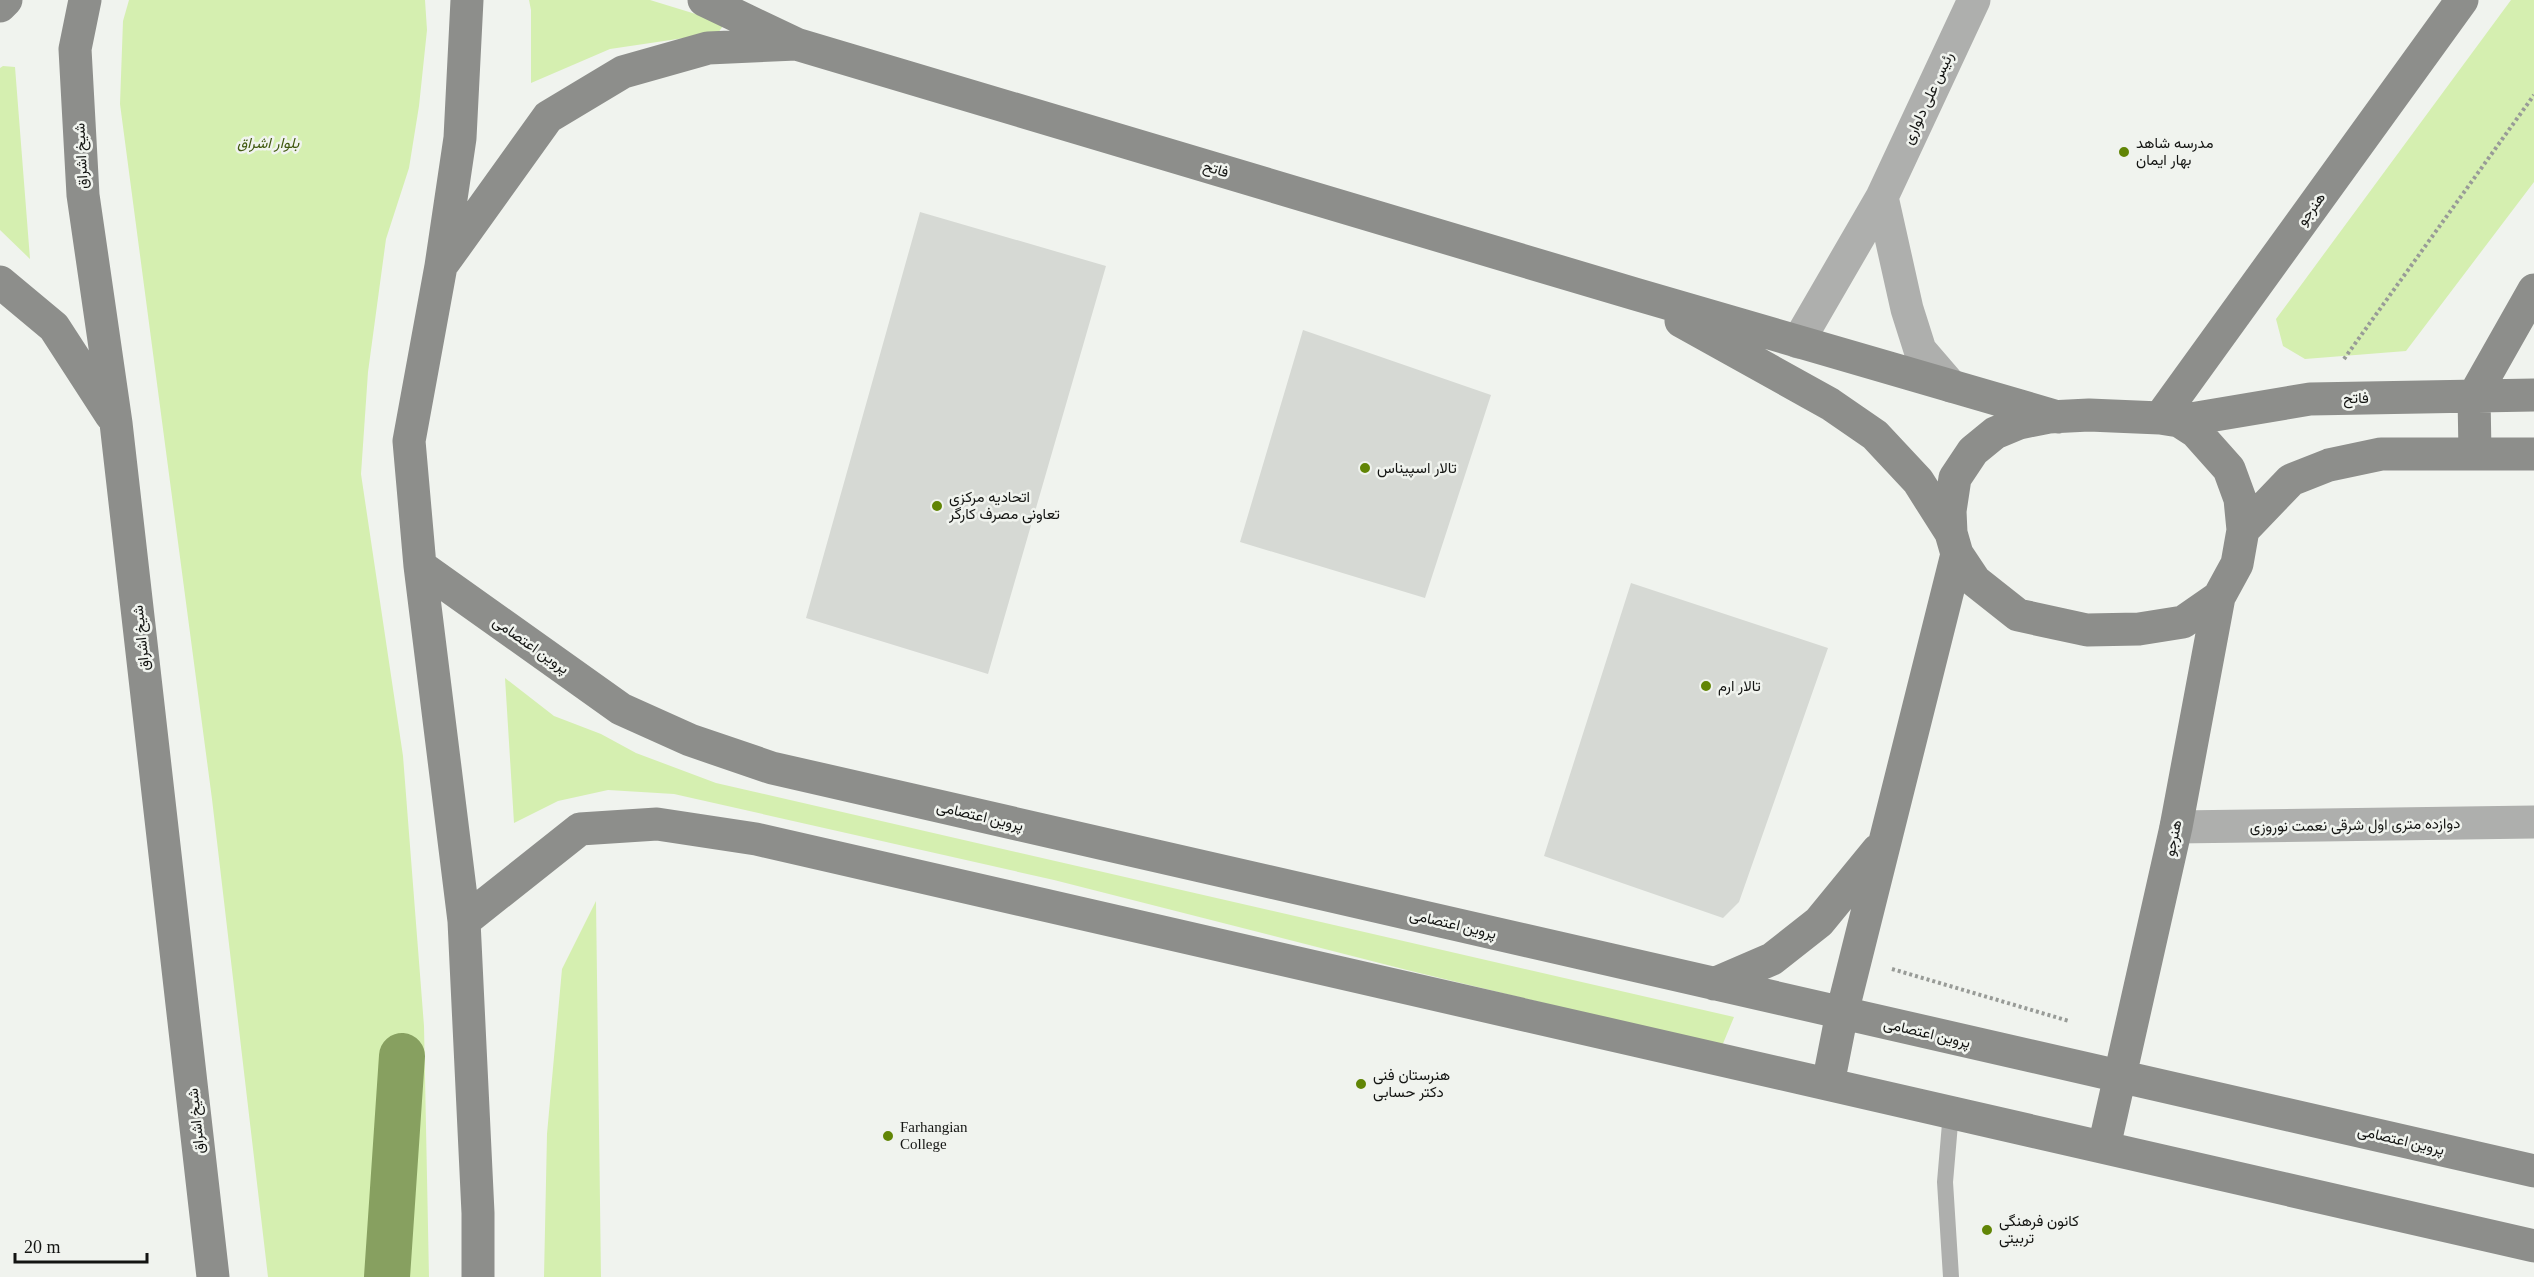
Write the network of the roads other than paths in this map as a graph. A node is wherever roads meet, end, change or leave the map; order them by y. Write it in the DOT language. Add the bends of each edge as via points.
graph roads {
  1 [pos="6,0"];
  2 [pos="85,0"];
  3 [pos="466,0"];
  4 [pos="704,0"];
  5 [pos="1974,0"];
  6 [pos="2463,0"];
  7 [pos="0,6"];
  8 [pos="796,44"];
  9 [pos="1882,197"];
  10 [pos="441,266"];
  11 [pos="0,282"];
  12 [pos="2534,290"];
  13 [pos="1635,294"];
  14 [pos="1798,342"];
  15 [pos="1951,386"];
  16 [pos="2534,395"];
  17 [pos="2474,396"];
  18 [pos="2058,417"];
  19 [pos="2170,419"];
  20 [pos="116,423"];
  21 [pos="2475,453"];
  22 [pos="2534,454"];
  23 [pos="2243,530"];
  24 [pos="1954,544"];
  25 [pos="420,566"];
  26 [pos="2219,597"];
  27 [pos="2534,822"];
  28 [pos="2176,827"];
  29 [pos="1885,841"];
  30 [pos="464,921"];
  31 [pos="1714,984"];
  32 [pos="1842,1013"];
  33 [pos="2119,1076"];
  34 [pos="1828,1084"];
  35 [pos="1951,1112"];
  36 [pos="2104,1147"];
  37 [pos="2534,1171"];
  38 [pos="2534,1246"];
  39 [pos="213,1277"];
  40 [pos="478,1277"];
  41 [pos="1951,1277"];
  1 -- 7 [label="main road"];
  2 -- 20 [label="main road, شیخ اشراق" via="75,49 83,195"];
  3 -- 10 [label="main road" via="460,138"];
  4 -- 8 [label="main road"];
  5 -- 9 [label="street, رئیس علی دلواری"];
  6 -- 19 [label="main road, هنرجو"];
  8 -- 10 [label="main road" via="708,48 623,72 548,117"];
  8 -- 13 [label="main road, فاتح"];
  9 -- 14 [label="street, رئیس علی دلواری"];
  9 -- 15 [label="street" via="1920,350"];
  10 -- 25 [label="main road" via="410,441"];
  11 -- 20 [label="main road" via="54,327"];
  12 -- 17 [label="main road"];
  13 -- 14 [label="main road"];
  13 -- 24 [label="main road" via="1830,404 1875,435 1918,481"];
  14 -- 15 [label="main road"];
  15 -- 18 [label="main road"];
  16 -- 17 [label="main road, فاتح"];
  17 -- 19 [label="main road, فاتح" via="2316,399"];
  17 -- 21 [label="main road"];
  18 -- 19 [label="main road, فاتح"];
  18 -- 24 [label="main road" via="2019,423 1973,450 1955,478 1950,511"];
  19 -- 23 [label="main road" via="2196,432 2229,469 2240,498"];
  20 -- 39 [label="main road, شیخ اشراق"];
  21 -- 22 [label="main road"];
  21 -- 23 [label="main road" via="2381,454 2329,465 2291,480"];
  23 -- 26 [label="main road" via="2236,564"];
  24 -- 26 [label="main road" via="1975,581 2018,615 2087,630 2139,629 2183,622"];
  24 -- 29 [label="main road"];
  25 -- 30 [label="main road"];
  25 -- 31 [label="main road, پروین اعتصامی" via="621,709 690,740 772,768"];
  26 -- 28 [label="main road, هنرجو"];
  27 -- 28 [label="street, دوازده متری اول شرقی نعمت نوروزی"];
  28 -- 33 [label="main road, هنرجو"];
  29 -- 31 [label="main road" via="1820,922 1772,959"];
  29 -- 32 [label="main road"];
  30 -- 34 [label="main road" via="580,829 657,824 756,839"];
  30 -- 40 [label="main road"];
  31 -- 32 [label="main road, پروین اعتصامی"];
  32 -- 33 [label="main road, پروین اعتصامی"];
  32 -- 34 [label="main road"];
  33 -- 36 [label="main road, هنرجو"];
  33 -- 37 [label="main road, پروین اعتصامی"];
  34 -- 35 [label="main road"];
  35 -- 36 [label="main road"];
  35 -- 41 [label="lane" via="1946,1182"];
  36 -- 38 [label="main road"];
}
